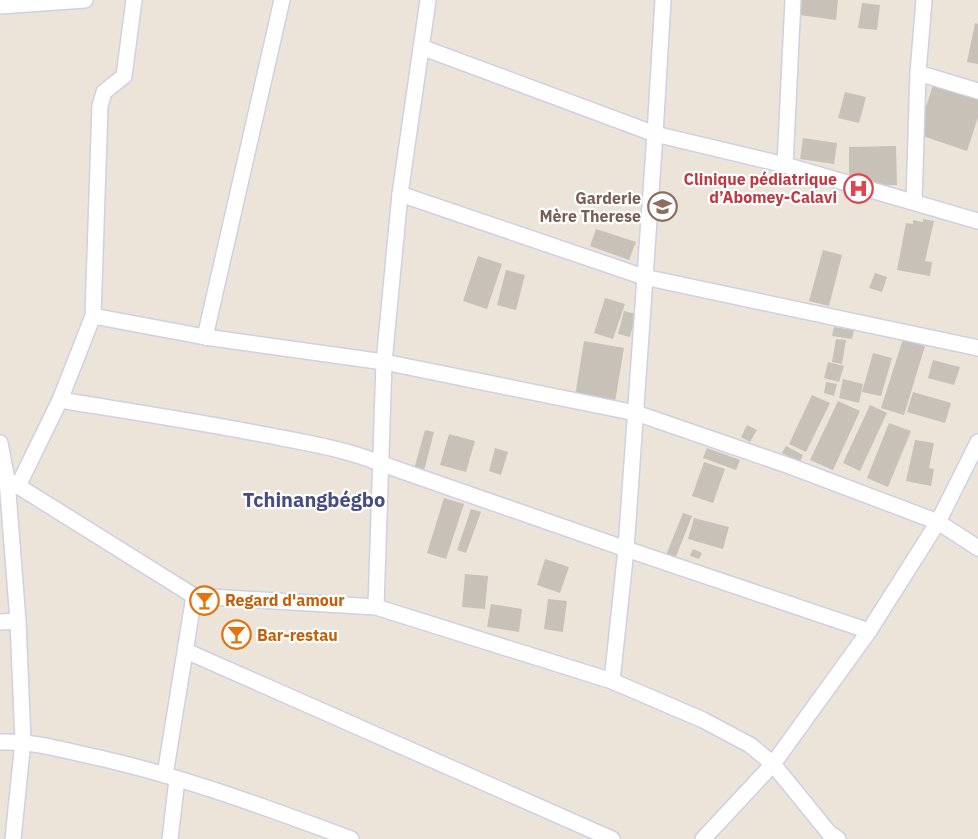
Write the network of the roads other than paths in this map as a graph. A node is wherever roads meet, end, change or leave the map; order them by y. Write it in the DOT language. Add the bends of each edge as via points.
graph roads {
  1 [pos="85,0"];
  2 [pos="134,0"];
  3 [pos="282,0"];
  4 [pos="428,0"];
  5 [pos="663,0"];
  6 [pos="793,0"];
  7 [pos="924,0"];
  8 [pos="0,6"];
  9 [pos="421,47"];
  10 [pos="918,73"];
  11 [pos="978,91"];
  12 [pos="655,134"];
  13 [pos="785,165"];
  14 [pos="400,194"];
  15 [pos="914,202"];
  16 [pos="978,220"];
  17 [pos="644,277"];
  18 [pos="93,316"];
  19 [pos="205,336"];
  20 [pos="978,348"];
  21 [pos="384,362"];
  22 [pos="60,400"];
  23 [pos="636,413"];
  24 [pos="978,442"];
  25 [pos="0,443"];
  26 [pos="382,464"];
  27 [pos="9,481"];
  28 [pos="938,522"];
  29 [pos="978,548"];
  30 [pos="626,549"];
  31 [pos="194,596"];
  32 [pos="376,607"];
  33 [pos="18,621"];
  34 [pos="0,622"];
  35 [pos="869,631"];
  36 [pos="186,651"];
  37 [pos="612,681"];
  38 [pos="23,741"];
  39 [pos="0,742"];
  40 [pos="773,765"];
  41 [pos="171,777"];
  42 [pos="831,837"];
  43 [pos="13,839"];
  44 [pos="170,839"];
  45 [pos="350,839"];
  46 [pos="612,839"];
  47 [pos="704,839"];
  1 -- 8 [label="street"];
  2 -- 18 [label="street" via="124,76 104,92 100,106"];
  3 -- 19 [label="street"];
  4 -- 9 [label="street"];
  5 -- 12 [label="street"];
  6 -- 13 [label="street"];
  7 -- 10 [label="street"];
  9 -- 12 [label="street"];
  9 -- 14 [label="street"];
  10 -- 11 [label="street"];
  10 -- 15 [label="street"];
  12 -- 13 [label="street"];
  12 -- 17 [label="street"];
  13 -- 15 [label="street"];
  14 -- 17 [label="street"];
  14 -- 21 [label="street"];
  15 -- 16 [label="street"];
  17 -- 20 [label="street"];
  17 -- 23 [label="street"];
  18 -- 19 [label="street"];
  18 -- 22 [label="street"];
  19 -- 21 [label="street"];
  21 -- 23 [label="street"];
  21 -- 26 [label="street"];
  22 -- 26 [label="street" via="329,447"];
  22 -- 27 [label="street"];
  23 -- 28 [label="street"];
  23 -- 30 [label="street"];
  24 -- 28 [label="street"];
  25 -- 27 [label="street"];
  26 -- 30 [label="street"];
  26 -- 32 [label="street"];
  27 -- 31 [label="street"];
  27 -- 33 [label="street"];
  28 -- 29 [label="street"];
  28 -- 35 [label="street"];
  30 -- 35 [label="street"];
  30 -- 37 [label="street"];
  31 -- 32 [label="street"];
  31 -- 36 [label="street"];
  32 -- 37 [label="street"];
  33 -- 34 [label="street"];
  33 -- 38 [label="street"];
  35 -- 40 [label="street"];
  36 -- 41 [label="street"];
  36 -- 46 [label="street"];
  37 -- 40 [label="street" via="703,720 750,745"];
  38 -- 39 [label="street"];
  38 -- 41 [label="street"];
  38 -- 43 [label="street"];
  40 -- 42 [label="street"];
  40 -- 47 [label="street"];
  41 -- 44 [label="street"];
  41 -- 45 [label="street"];
}
